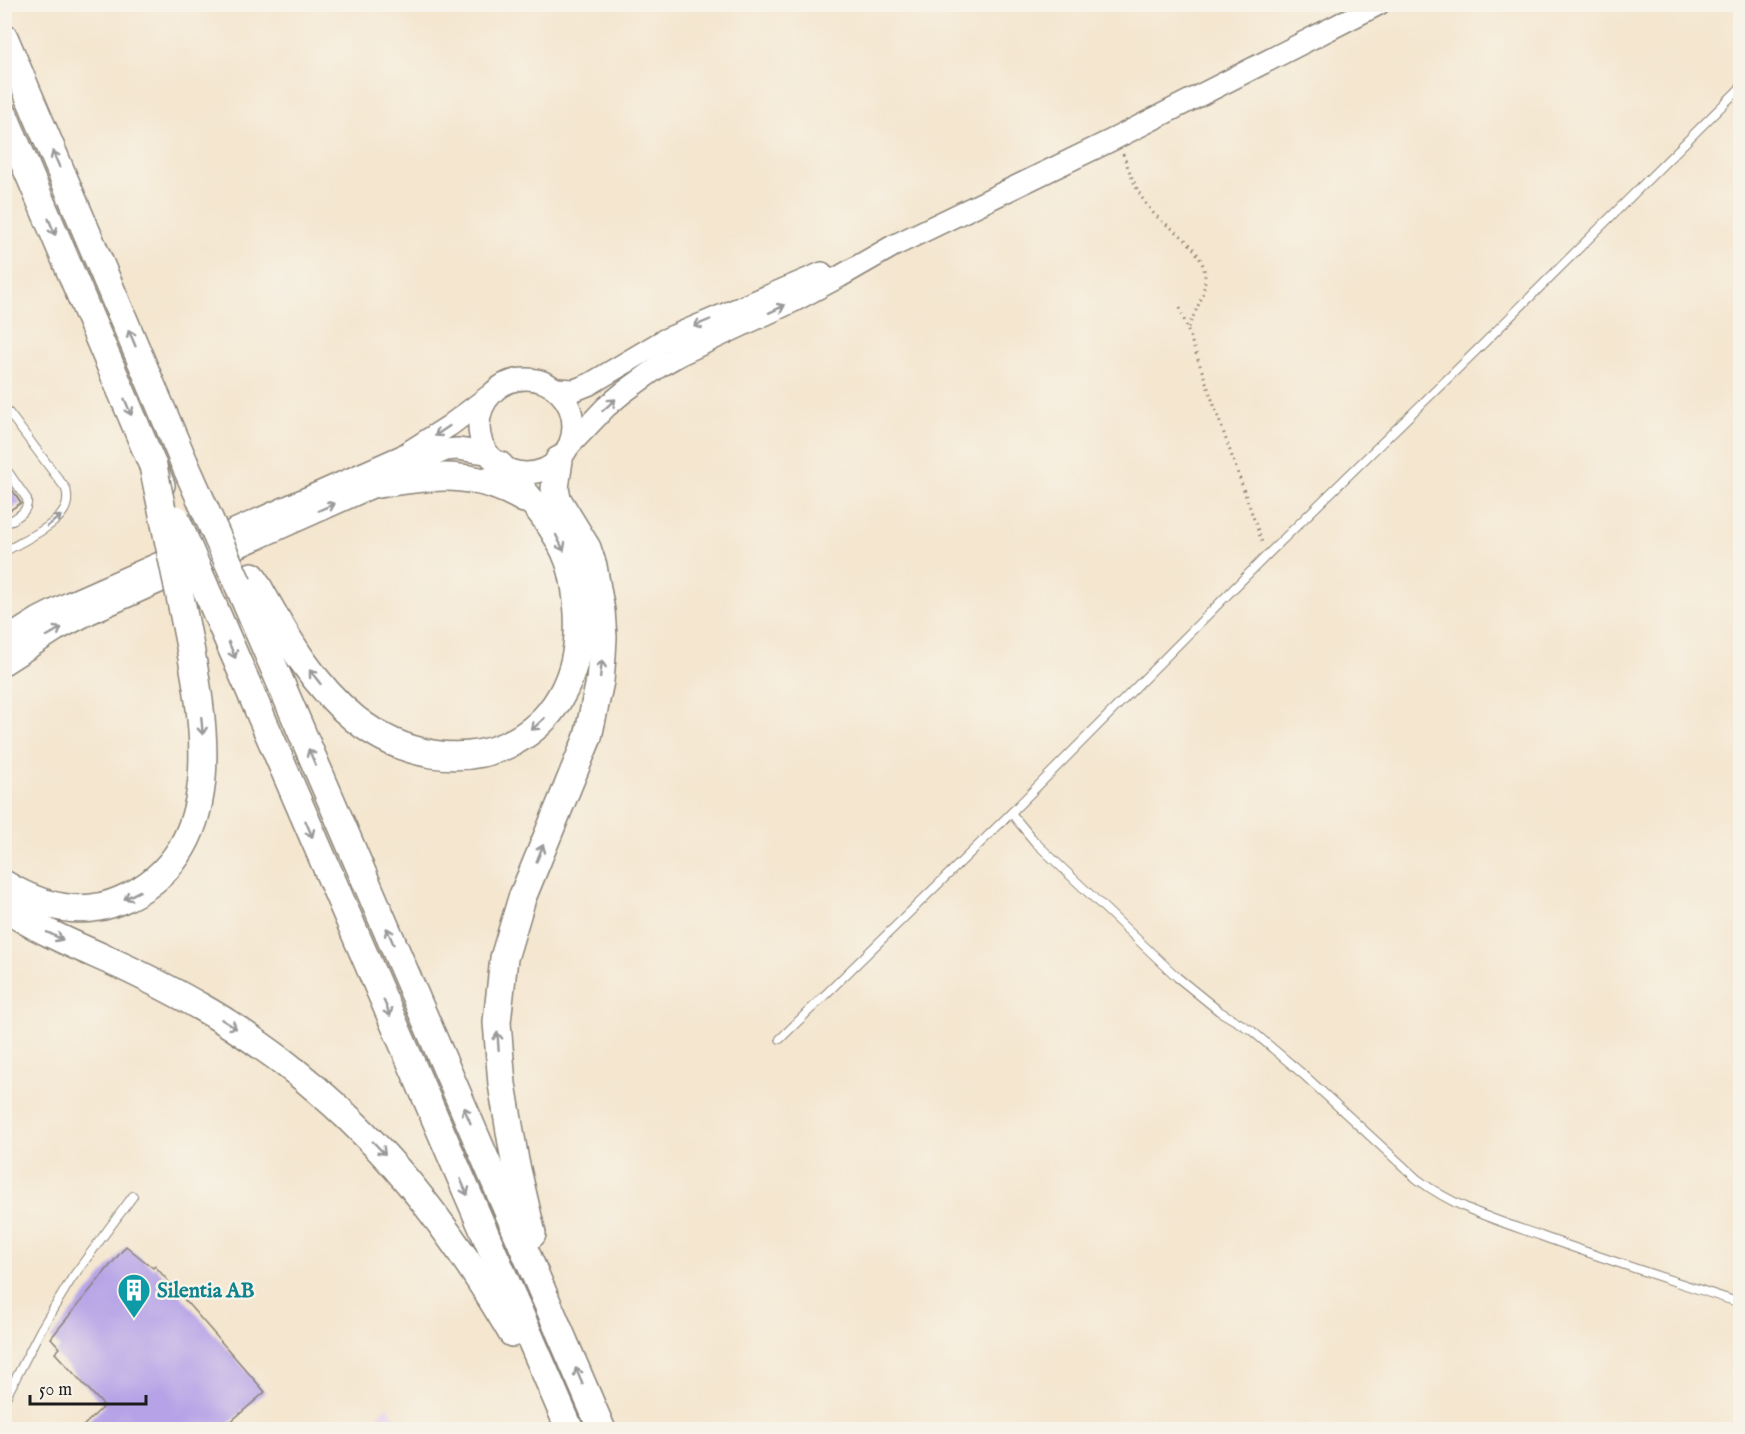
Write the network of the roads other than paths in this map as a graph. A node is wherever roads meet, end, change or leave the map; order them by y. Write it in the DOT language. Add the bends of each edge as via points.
graph roads {
  1 [pos="1379,4"];
  2 [pos="4,37"];
  3 [pos="1740,88"];
  4 [pos="4,115"];
  5 [pos="893,246"];
  6 [pos="555,389"];
  7 [pos="489,396"];
  8 [pos="4,409"];
  9 [pos="563,453"];
  10 [pos="493,459"];
  11 [pos="4,466"];
  12 [pos="157,475"];
  13 [pos="380,484"];
  14 [pos="538,507"];
  15 [pos="4,525"];
  16 [pos="4,552"];
  17 [pos="245,580"];
  18 [pos="4,640"];
  19 [pos="4,664"];
  20 [pos="1011,813"];
  21 [pos="4,884"];
  22 [pos="4,908"];
  23 [pos="780,1039"];
  24 [pos="134,1196"];
  25 [pos="549,1303"];
  26 [pos="1740,1303"];
  27 [pos="4,1401"];
  28 [pos="4,1422"];
  29 [pos="17,1430"];
  30 [pos="569,1430"];
  31 [pos="602,1430"];
  1 -- 5 [label="main road"];
  17 -- 2 [label="highway, one-way, bridge" via="154,392"];
  3 -- 20 [label="lane"];
  4 -- 12 [label="highway, one-way"];
  5 -- 6 [label="main road, one-way" via="790,285 664,340 590,384 575,390"];
  9 -- 5 [label="main road, one-way" via="606,407 660,366 803,296"];
  6 -- 7 [label="main road" via="541,381 525,379 508,382"];
  6 -- 9 [label="main road" via="572,416 572,432"];
  7 -- 10 [label="main road" via="479,421 481,441"];
  7 -- 18 [label="main road, one-way" via="402,456 80,598"];
  16 -- 8 [label="lane, one-way" via="55,521 63,513 68,495"];
  9 -- 10 [label="main road" via="545,469 530,473 513,471"];
  25 -- 9 [label="highway, one-way" via="515,1161 502,1084 497,1022 504,958 519,908 588,737 600,681 603,637 598,588 587,548 557,499 555,488"];
  10 -- 13 [label="main road" via="457,449 446,450"];
  10 -- 14 [label="highway"];
  11 -- 15 [label="lane" via="28,506"];
  12 -- 21 [label="highway, one-way, bridge" via="198,685 203,754 195,819 181,850 160,876 124,899 101,907 50,906"];
  12 -- 30 [label="highway, one-way, bridge"];
  13 -- 14 [label="highway" via="425,478 480,480"];
  19 -- 13 [label="main road, one-way" via="90,613"];
  14 -- 17 [label="highway, one-way" via="563,547 574,580 579,623 575,661 564,690 548,715 519,740 481,754 449,756 416,751 396,744 356,719 337,703 306,665"];
  25 -- 17 [label="highway, one-way"];
  20 -- 23 [label="lane"];
  20 -- 26 [label="lane" via="1035,842 1177,977 1219,1011 1251,1030 1437,1194 1466,1209 1563,1244"];
  22 -- 30 [label="highway, one-way" via="202,1007 263,1047 332,1102 389,1158 454,1240"];
  24 -- 27 [label="lane" via="72,1278 40,1329"];
  31 -- 25 [label="highway, one-way"];
  28 -- 29 [label="lane"];
}
